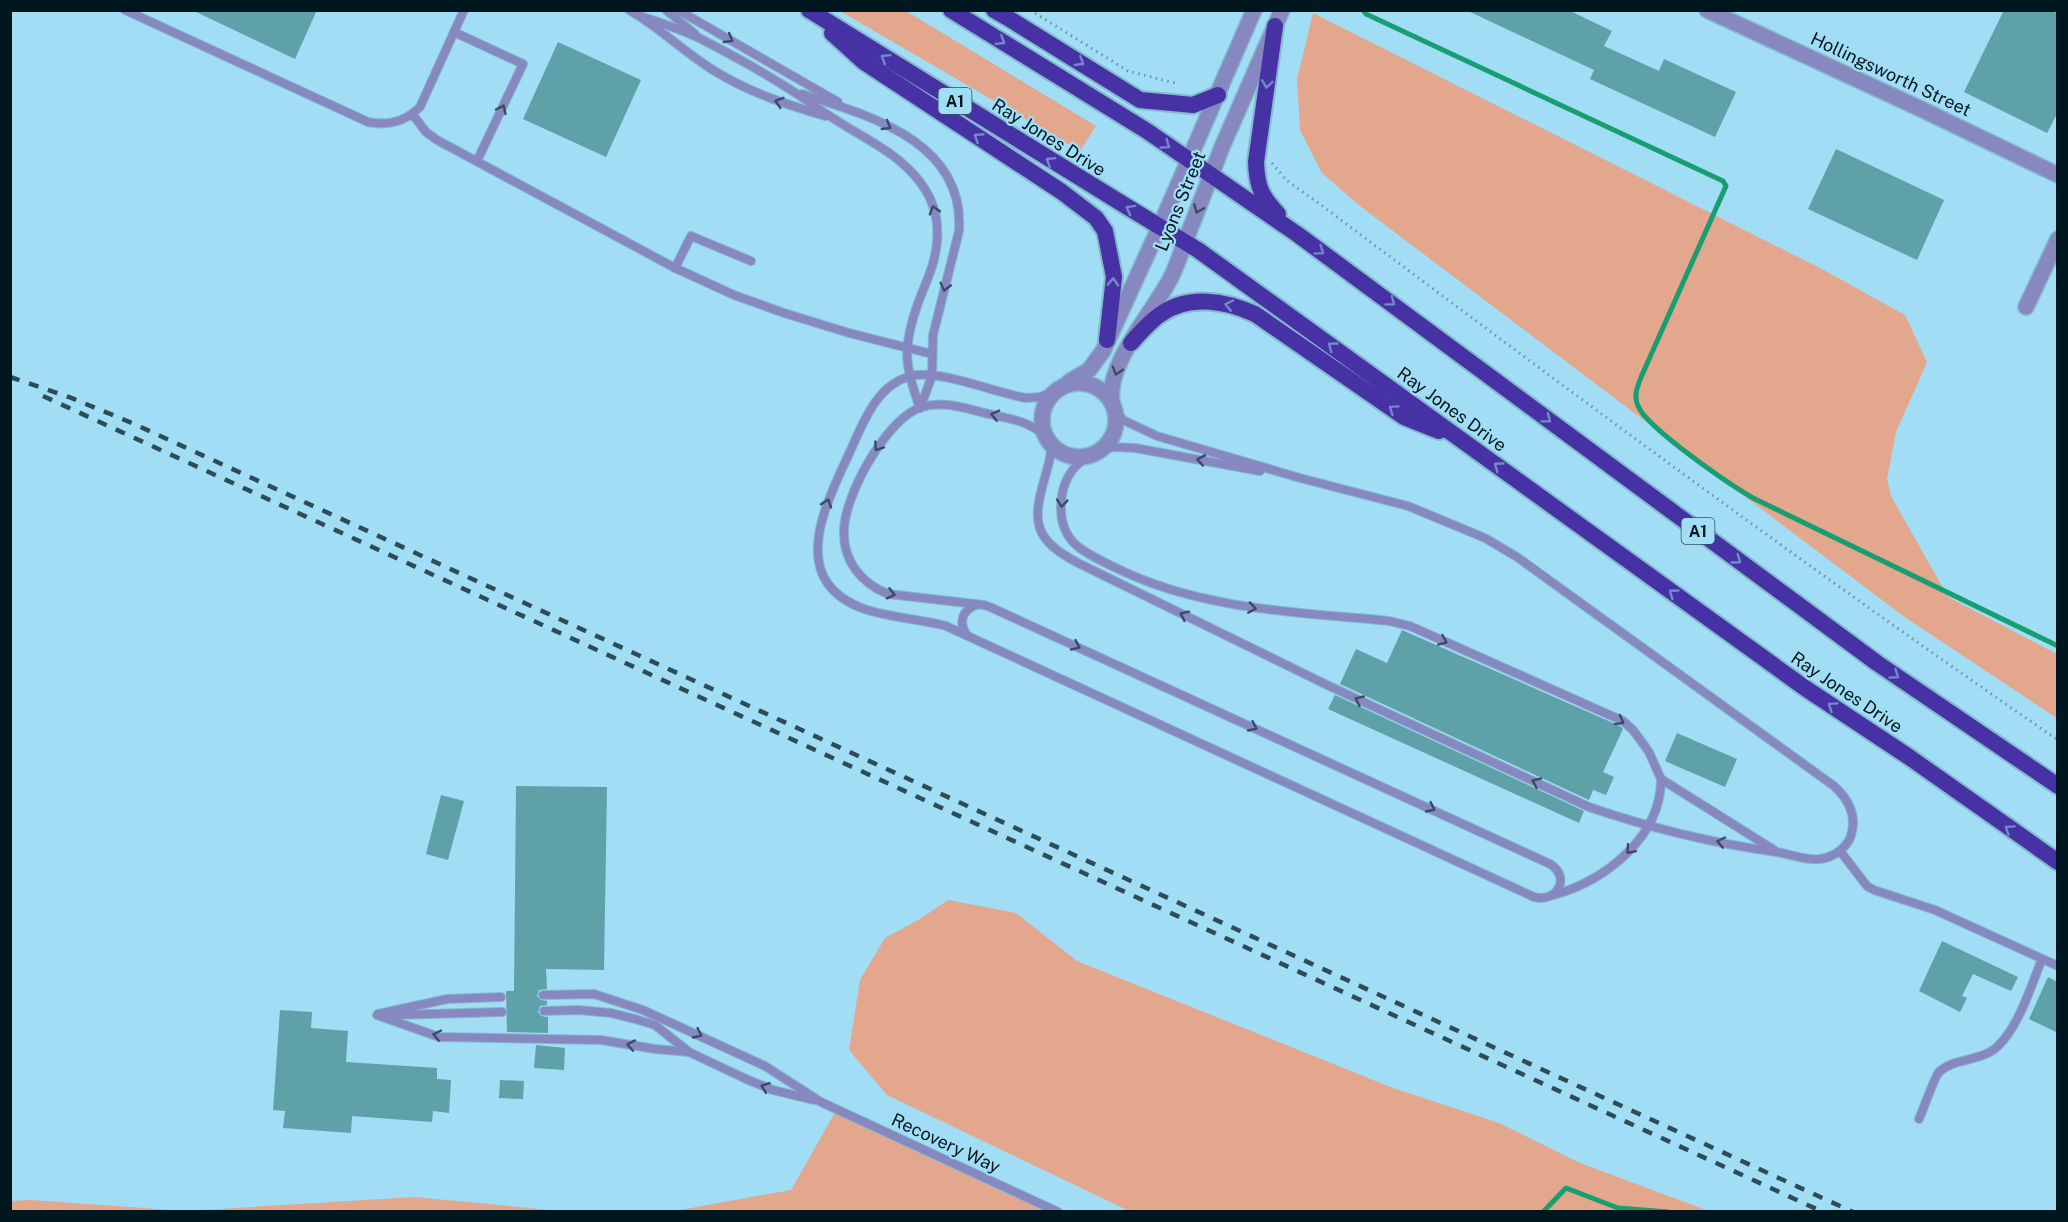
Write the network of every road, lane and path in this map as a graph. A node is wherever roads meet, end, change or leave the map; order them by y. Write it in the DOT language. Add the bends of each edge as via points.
graph roads {
  1 [pos="125,10"];
  2 [pos="464,10"];
  3 [pos="666,10"];
  4 [pos="678,10"];
  5 [pos="808,10"];
  6 [pos="951,10"];
  7 [pos="994,10"];
  8 [pos="1030,10"];
  9 [pos="1254,10"];
  10 [pos="1282,10"];
  11 [pos="1707,10"];
  12 [pos="632,12"];
  13 [pos="1275,26"];
  14 [pos="454,32"];
  15 [pos="701,39"];
  16 [pos="793,91"];
  17 [pos="1218,96"];
  18 [pos="1174,104"];
  19 [pos="855,111"];
  20 [pos="413,115"];
  21 [pos="835,120"];
  22 [pos="1189,161"];
  23 [pos="477,162"];
  24 [pos="1256,162"];
  25 [pos="1211,175"];
  26 [pos="2058,175"];
  27 [pos="1160,226"];
  28 [pos="1297,234"];
  29 [pos="2058,239"];
  30 [pos="1185,242"];
  31 [pos="751,261"];
  32 [pos="675,268"];
  33 [pos="2026,308"];
  34 [pos="1107,340"];
  35 [pos="1131,343"];
  36 [pos="907,346"];
  37 [pos="932,354"];
  38 [pos="932,376"];
  39 [pos="908,377"];
  40 [pos="1061,387"];
  41 [pos="1113,405"];
  42 [pos="920,408"];
  43 [pos="1049,441"];
  44 [pos="1465,442"];
  45 [pos="1094,454"];
  46 [pos="1300,478"];
  47 [pos="984,605"];
  48 [pos="971,638"];
  49 [pos="2058,740"];
  50 [pos="1661,779"];
  51 [pos="2058,786"];
  52 [pos="1648,826"];
  53 [pos="1840,851"];
  54 [pos="1778,852"];
  55 [pos="2058,862"];
  56 [pos="1547,897"];
  57 [pos="2042,959"];
  58 [pos="2058,966"];
  59 [pos="543,995"];
  60 [pos="501,996"];
  61 [pos="544,1011"];
  62 [pos="502,1012"];
  63 [pos="377,1015"];
  64 [pos="689,1052"];
  65 [pos="821,1102"];
  66 [pos="1919,1119"];
  67 [pos="1058,1212"];
  1 -- 20 [label="lane" via="368,122 395,123"];
  2 -- 14 [label="lane"];
  3 -- 15 [label="lane"];
  4 -- 19 [label="lane, one-way"];
  27 -- 5 [label="highway, Ray Jones Drive / A1, one-way"];
  34 -- 5 [label="highway, one-way" via="1114,277 1105,231 1096,218 864,62"];
  6 -- 22 [label="highway, A1, one-way"];
  7 -- 18 [label="highway, one-way" via="1140,100"];
  8 -- 18 [label="path" via="1128,71 1175,83"];
  9 -- 17 [label="street, Lyons Street"];
  10 -- 13 [label="street, Lyons Street"];
  11 -- 26 [label="street, Hollingsworth Street"];
  12 -- 15 [label="lane"];
  21 -- 12 [label="lane, one-way" via="746,89 710,69"];
  13 -- 24 [label="highway, one-way"];
  13 -- 25 [label="street, Lyons Street"];
  14 -- 20 [label="lane"];
  23 -- 14 [label="lane, one-way" via="523,64"];
  15 -- 16 [label="lane"];
  16 -- 19 [label="lane"];
  16 -- 21 [label="lane"];
  17 -- 18 [label="highway" via="1193,105"];
  17 -- 22 [label="street, Lyons Street"];
  19 -- 37 [label="lane, one-way" via="924,148 944,170 957,198 959,231 933,335"];
  20 -- 23 [label="lane" via="426,132"];
  36 -- 21 [label="lane, one-way" via="917,306 931,276 938,226 936,211 909,169"];
  22 -- 25 [label="highway, A1"];
  22 -- 27 [label="street, Lyons Street"];
  23 -- 32 [label="lane"];
  24 -- 28 [label="highway" via="1263,198"];
  24 -- 49 [label="path" via="1270,162 1286,180 1654,454 1901,633"];
  25 -- 28 [label="highway, A1"];
  25 -- 30 [label="street, Lyons Street, one-way"];
  27 -- 30 [label="highway, Ray Jones Drive / A1"];
  27 -- 34 [label="street, Lyons Street"];
  28 -- 51 [label="highway, A1, one-way" via="1877,663"];
  29 -- 33 [label="street"];
  30 -- 35 [label="street, Lyons Street" via="1170,279"];
  44 -- 30 [label="highway, Ray Jones Drive / A1, one-way"];
  31 -- 32 [label="lane" via="691,236"];
  32 -- 36 [label="lane" via="784,313"];
  34 -- 40 [label="street, Lyons Street" via="1089,370"];
  35 -- 41 [label="street, Lyons Street, one-way" via="1122,356 1112,387"];
  44 -- 35 [label="highway, one-way" via="1404,417 1255,314 1235,305 1212,302 1172,307"];
  36 -- 37 [label="lane"];
  36 -- 39 [label="lane"];
  37 -- 38 [label="lane"];
  38 -- 39 [label="lane, Lyons Street"];
  38 -- 40 [label="lane, Lyons Street" via="1026,398 1040,397"];
  38 -- 42 [label="lane"];
  39 -- 42 [label="lane"];
  48 -- 39 [label="lane, one-way" via="933,622 878,612 845,600 828,584 818,560 829,497 870,410 888,389"];
  40 -- 41 [label="street" via="1075,382 1096,386"];
  40 -- 43 [label="street" via="1044,407 1042,419"];
  41 -- 45 [label="street" via="1117,421 1114,433 1108,444"];
  41 -- 46 [label="lane" via="1123,420 1146,432"];
  43 -- 42 [label="lane, one-way" via="1036,427 1019,421 943,404"];
  42 -- 47 [label="lane, one-way" via="893,427 867,465 843,530 849,557 859,576 888,594"];
  43 -- 45 [label="street" via="1069,456"];
  52 -- 43 [label="lane, one-way" via="1589,807 1325,684 1059,553 1040,529 1037,513 1051,458"];
  55 -- 44 [label="highway, Ray Jones Drive / A1, one-way" via="1805,688"];
  46 -- 45 [label="lane, one-way" via="1135,448 1112,447"];
  45 -- 50 [label="lane, one-way" via="1072,468 1061,504 1066,534 1088,555 1135,578 1210,601 1410,626 1623,721 1644,745"];
  46 -- 53 [label="lane" via="1408,506 1485,538 1517,557 1834,786 1848,802 1853,817 1852,835"];
  47 -- 48 [label="lane" via="972,606 964,613 963,630"];
  47 -- 56 [label="lane, one-way" via="1550,864 1558,872 1560,883 1555,893"];
  48 -- 56 [label="lane" via="1534,897"];
  50 -- 52 [label="lane" via="1659,800"];
  50 -- 54 [label="lane"];
  54 -- 52 [label="lane, one-way"];
  52 -- 56 [label="lane, one-way" via="1622,859 1601,874 1570,891"];
  53 -- 54 [label="lane" via="1817,860"];
  53 -- 57 [label="lane" via="1874,890 1935,910"];
  57 -- 58 [label="lane"];
  57 -- 66 [label="lane" via="2004,1040 1989,1053 1939,1072"];
  59 -- 65 [label="lane, Recovery Way, one-way" via="594,994 616,1000 782,1075"];
  60 -- 63 [label="lane" via="447,999"];
  61 -- 64 [label="lane" via="578,1010 635,1019 655,1025"];
  62 -- 63 [label="lane"];
  64 -- 63 [label="lane, one-way" via="601,1040 438,1037"];
  65 -- 64 [label="lane, Recovery Way, one-way" via="773,1090"];
  65 -- 67 [label="lane, Recovery Way"];
}
